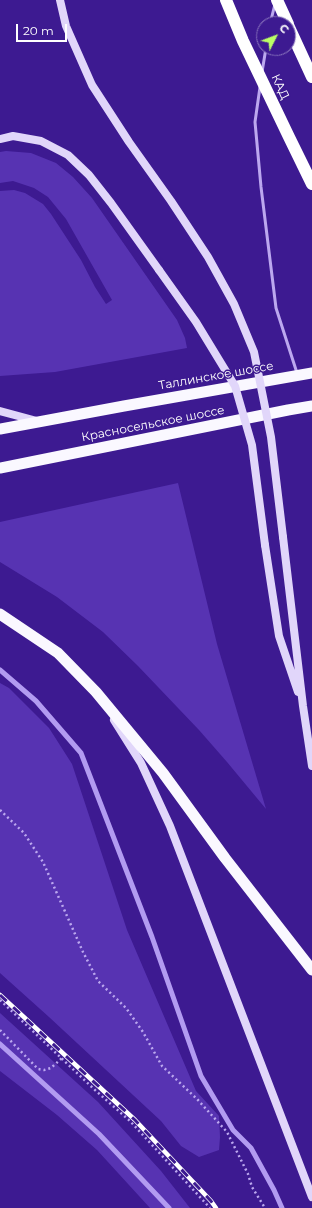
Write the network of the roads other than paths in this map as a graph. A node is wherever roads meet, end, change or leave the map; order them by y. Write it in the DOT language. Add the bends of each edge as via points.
graph roads {
  1 [pos="60,0"];
  2 [pos="226,0"];
  3 [pos="276,0"];
  4 [pos="272,16"];
  5 [pos="284,16"];
  6 [pos="296,42"];
  7 [pos="265,56"];
  8 [pos="312,77"];
  9 [pos="0,139"];
  10 [pos="312,184"];
  11 [pos="312,373"];
  12 [pos="298,376"];
  13 [pos="124,406"];
  14 [pos="312,406"];
  15 [pos="0,411"];
  16 [pos="39,421"];
  17 [pos="0,429"];
  18 [pos="0,468"];
  19 [pos="0,614"];
  20 [pos="96,692"];
  21 [pos="303,706"];
  22 [pos="312,766"];
  23 [pos="312,970"];
  24 [pos="312,1197"];
  1 -- 21 [label="main road, bridge" via="66,26 92,85 208,257 234,304 254,352 271,437"];
  2 -- 10 [label="highway, КАД, bridge"];
  3 -- 4 [label="lane"];
  3 -- 5 [label="highway"];
  6 -- 8 [label="highway"];
  7 -- 12 [label="lane" via="255,122 261,187 276,308"];
  9 -- 21 [label="main road, bridge" via="13,136 41,141 68,155 89,175 196,322 235,386 252,445 279,636"];
  11 -- 12 [label="highway, Таллинское шоссе"];
  12 -- 13 [label="highway, Таллинское шоссе"];
  13 -- 16 [label="highway, Красносельское шоссе"];
  14 -- 18 [label="highway, Красносельское шоссе"];
  15 -- 16 [label="main road"];
  16 -- 17 [label="highway, Красносельское шоссе"];
  19 -- 20 [label="highway" via="58,653"];
  20 -- 23 [label="highway" via="162,773"];
  20 -- 24 [label="main road" via="140,763 170,826"];
  21 -- 22 [label="main road"];
}
